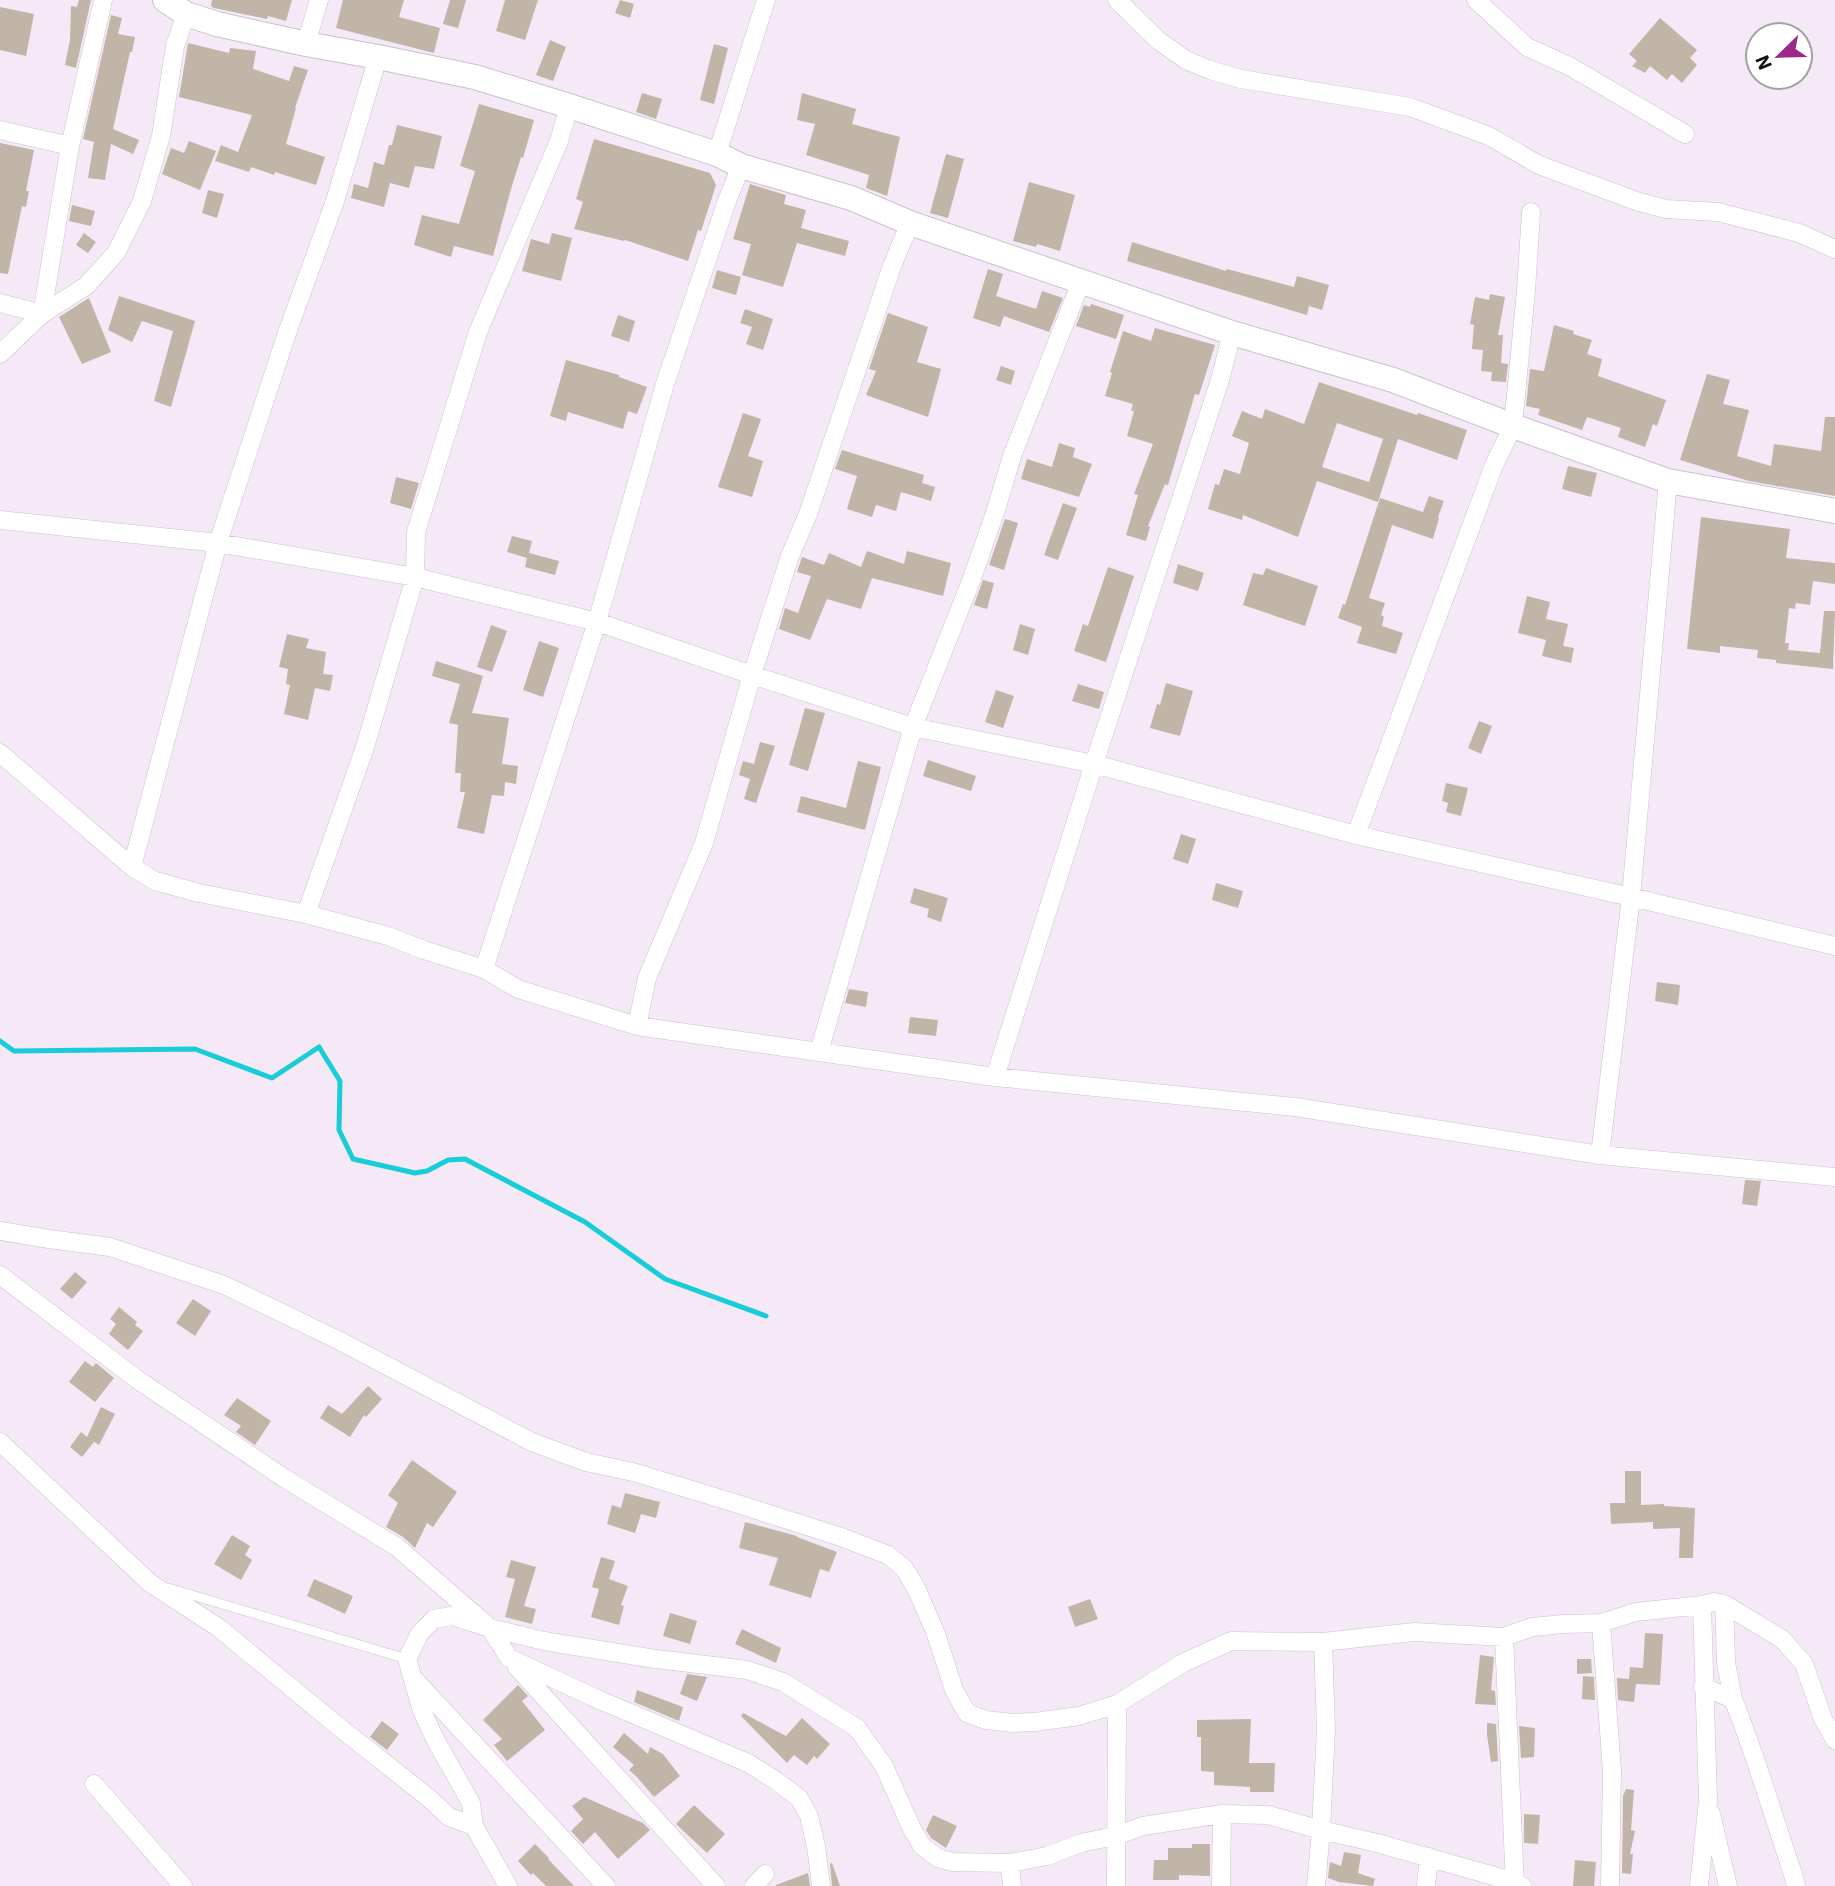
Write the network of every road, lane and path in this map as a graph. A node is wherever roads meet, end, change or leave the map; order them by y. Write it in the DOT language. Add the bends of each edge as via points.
graph roads {
  1 [pos="103,0"];
  2 [pos="165,0"];
  3 [pos="319,0"];
  4 [pos="766,0"];
  5 [pos="1117,0"];
  6 [pos="1476,0"];
  7 [pos="186,14"];
  8 [pos="306,44"];
  9 [pos="378,57"];
  10 [pos="569,106"];
  11 [pos="0,130"];
  12 [pos="1685,134"];
  13 [pos="70,146"];
  14 [pos="717,154"];
  15 [pos="741,166"];
  16 [pos="1531,212"];
  17 [pos="910,223"];
  18 [pos="1835,249"];
  19 [pos="1081,282"];
  20 [pos="0,303"];
  21 [pos="42,314"];
  22 [pos="1232,333"];
  23 [pos="0,354"];
  24 [pos="1513,426"];
  25 [pos="1668,481"];
  26 [pos="1835,511"];
  27 [pos="0,520"];
  28 [pos="218,543"];
  29 [pos="415,577"];
  30 [pos="597,622"];
  31 [pos="752,675"];
  32 [pos="913,727"];
  33 [pos="0,753"];
  34 [pos="1094,764"];
  35 [pos="1356,835"];
  36 [pos="132,867"];
  37 [pos="1631,897"];
  38 [pos="306,914"];
  39 [pos="1835,946"];
  40 [pos="484,969"];
  41 [pos="637,1026"];
  42 [pos="819,1052"];
  43 [pos="996,1077"];
  44 [pos="1600,1155"];
  45 [pos="1835,1177"];
  46 [pos="0,1231"];
  47 [pos="0,1275"];
  48 [pos="0,1442"];
  49 [pos="150,1583"];
  50 [pos="1724,1604"];
  51 [pos="1702,1605"];
  52 [pos="1601,1623"];
  53 [pos="491,1628"];
  54 [pos="1504,1637"];
  55 [pos="1323,1642"];
  56 [pos="509,1658"];
  57 [pos="407,1659"];
  58 [pos="412,1678"];
  59 [pos="1703,1687"];
  60 [pos="1733,1699"];
  61 [pos="1116,1704"];
  62 [pos="1835,1740"];
  63 [pos="94,1784"];
  64 [pos="1708,1800"];
  65 [pos="1222,1814"];
  66 [pos="474,1826"];
  67 [pos="1321,1830"];
  68 [pos="1115,1836"];
  69 [pos="1429,1857"];
  70 [pos="1010,1863"];
  71 [pos="1517,1885"];
  72 [pos="183,1886"];
  73 [pos="508,1886"];
  74 [pos="607,1886"];
  75 [pos="716,1886"];
  76 [pos="821,1886"];
  77 [pos="1012,1886"];
  78 [pos="1116,1886"];
  79 [pos="1221,1886"];
  80 [pos="1316,1886"];
  81 [pos="1426,1886"];
  82 [pos="1610,1886"];
  83 [pos="1699,1886"];
  84 [pos="1728,1886"];
  85 [pos="1796,1886"];
  1 -- 13 [label="street"];
  2 -- 7 [label="street"];
  3 -- 8 [label="street"];
  4 -- 14 [label="street"];
  5 -- 18 [label="street" via="1159,41 1210,71 1410,107 1489,136 1539,165 1639,202 1666,209 1718,212 1799,233"];
  6 -- 12 [label="street" via="1527,47 1571,67"];
  7 -- 8 [label="street"];
  7 -- 21 [label="street" via="175,46 161,136 142,201 116,253 86,286"];
  8 -- 9 [label="street"];
  9 -- 10 [label="street" via="475,77"];
  9 -- 28 [label="street" via="335,201"];
  10 -- 14 [label="street"];
  10 -- 29 [label="street" via="559,141 478,332 416,532"];
  11 -- 13 [label="street"];
  13 -- 21 [label="street"];
  14 -- 15 [label="street"];
  15 -- 17 [label="street" via="851,198"];
  15 -- 30 [label="street" via="665,384"];
  16 -- 24 [label="street"];
  17 -- 19 [label="street"];
  17 -- 31 [label="street" via="891,266"];
  19 -- 22 [label="street"];
  19 -- 32 [label="street"];
  20 -- 21 [label="street"];
  21 -- 23 [label="street"];
  22 -- 24 [label="street" via="1393,380"];
  22 -- 34 [label="street"];
  24 -- 25 [label="street"];
  24 -- 35 [label="street" via="1494,465"];
  25 -- 26 [label="street"];
  25 -- 37 [label="street"];
  27 -- 28 [label="street"];
  28 -- 29 [label="street"];
  28 -- 36 [label="street"];
  29 -- 30 [label="street"];
  29 -- 38 [label="street" via="365,747"];
  30 -- 31 [label="street"];
  30 -- 40 [label="street"];
  31 -- 32 [label="street"];
  31 -- 41 [label="street" via="704,843 647,978"];
  32 -- 34 [label="street"];
  32 -- 42 [label="street"];
  33 -- 36 [label="street"];
  34 -- 35 [label="street"];
  34 -- 43 [label="street"];
  35 -- 37 [label="street"];
  36 -- 38 [label="street" via="155,881 199,893"];
  37 -- 39 [label="street"];
  37 -- 44 [label="street"];
  38 -- 40 [label="street"];
  40 -- 41 [label="street" via="517,989"];
  41 -- 42 [label="street"];
  42 -- 43 [label="street"];
  43 -- 44 [label="street" via="1295,1107"];
  44 -- 45 [label="street"];
  46 -- 61 [label="street" via="110,1247 224,1284 532,1442 888,1555 904,1568 916,1588 967,1713 986,1720 1035,1722 1079,1716"];
  47 -- 53 [label="street" via="138,1380 397,1547"];
  48 -- 49 [label="street"];
  49 -- 57 [label="lane"];
  49 -- 66 [label="street" via="219,1628 449,1817"];
  50 -- 51 [label="street"];
  50 -- 60 [label="street" via="1726,1663"];
  50 -- 62 [label="street" via="1782,1639 1804,1664"];
  51 -- 52 [label="street" via="1636,1612"];
  51 -- 59 [label="street"];
  52 -- 54 [label="street" via="1532,1627"];
  52 -- 82 [label="street" via="1612,1771"];
  53 -- 56 [label="street"];
  53 -- 57 [label="street" via="452,1616 434,1619 420,1633"];
  53 -- 70 [label="street" via="544,1641 747,1670 783,1682 857,1728 884,1766 922,1846 937,1858"];
  54 -- 55 [label="street" via="1414,1632"];
  54 -- 71 [label="street"];
  55 -- 61 [label="street" via="1231,1641 1183,1663"];
  55 -- 67 [label="street" via="1326,1728"];
  56 -- 75 [label="street"];
  56 -- 76 [label="street" via="748,1763 775,1780 799,1798 809,1816"];
  57 -- 58 [label="street"];
  58 -- 66 [label="street" via="436,1741 471,1803"];
  58 -- 74 [label="street"];
  59 -- 60 [label="street"];
  59 -- 64 [label="street"];
  60 -- 85 [label="street"];
  61 -- 68 [label="street"];
  63 -- 72 [label="street"];
  64 -- 83 [label="street"];
  64 -- 84 [label="street"];
  65 -- 67 [label="street" via="1268,1815"];
  65 -- 68 [label="street" via="1143,1826"];
  65 -- 79 [label="street"];
  66 -- 73 [label="street"];
  67 -- 69 [label="street"];
  67 -- 80 [label="street"];
  68 -- 70 [label="street"];
  68 -- 78 [label="street"];
  69 -- 71 [label="street"];
  69 -- 81 [label="street"];
  70 -- 77 [label="street"];
}
